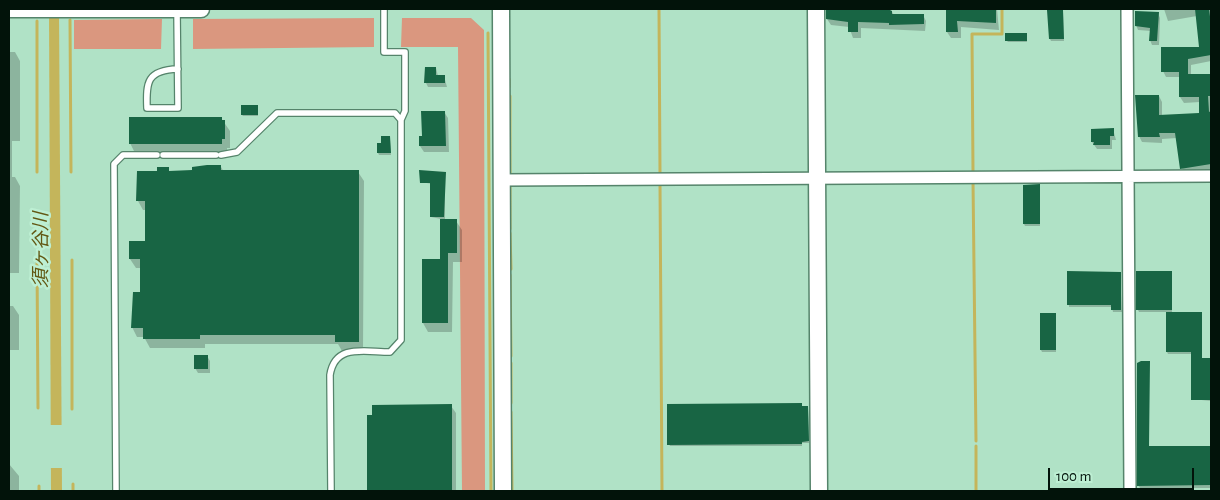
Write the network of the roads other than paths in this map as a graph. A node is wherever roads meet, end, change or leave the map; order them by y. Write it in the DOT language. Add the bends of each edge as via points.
graph roads {
  1 [pos="45,9"];
  2 [pos="61,9"];
  3 [pos="177,9"];
  4 [pos="201,9"];
  5 [pos="384,9"];
  6 [pos="501,9"];
  7 [pos="816,9"];
  8 [pos="1127,9"];
  9 [pos="9,10"];
  10 [pos="178,70"];
  11 [pos="401,120"];
  12 [pos="1128,176"];
  13 [pos="1211,176"];
  14 [pos="817,178"];
  15 [pos="502,180"];
  16 [pos="116,491"];
  17 [pos="331,491"];
  18 [pos="503,491"];
  19 [pos="819,491"];
  20 [pos="1130,491"];
  1 -- 2 [label="street"];
  1 -- 9 [label="street"];
  2 -- 3 [label="street"];
  3 -- 4 [label="street"];
  3 -- 10 [label="lane"];
  5 -- 11 [label="lane" via="384,52 405,52 405,111"];
  6 -- 15 [label="street"];
  7 -- 14 [label="street"];
  8 -- 12 [label="street"];
  10 -- 10 [label="lane" via="178,108 146,108 146,85 151,77 159,72"];
  11 -- 16 [label="lane" via="395,113 277,113 237,152 123,155 114,164"];
  11 -- 17 [label="lane" via="401,340 390,352 340,354 332,363"];
  12 -- 13 [label="street"];
  12 -- 14 [label="street"];
  12 -- 20 [label="street"];
  14 -- 15 [label="street"];
  14 -- 19 [label="street"];
  15 -- 18 [label="street"];
}
